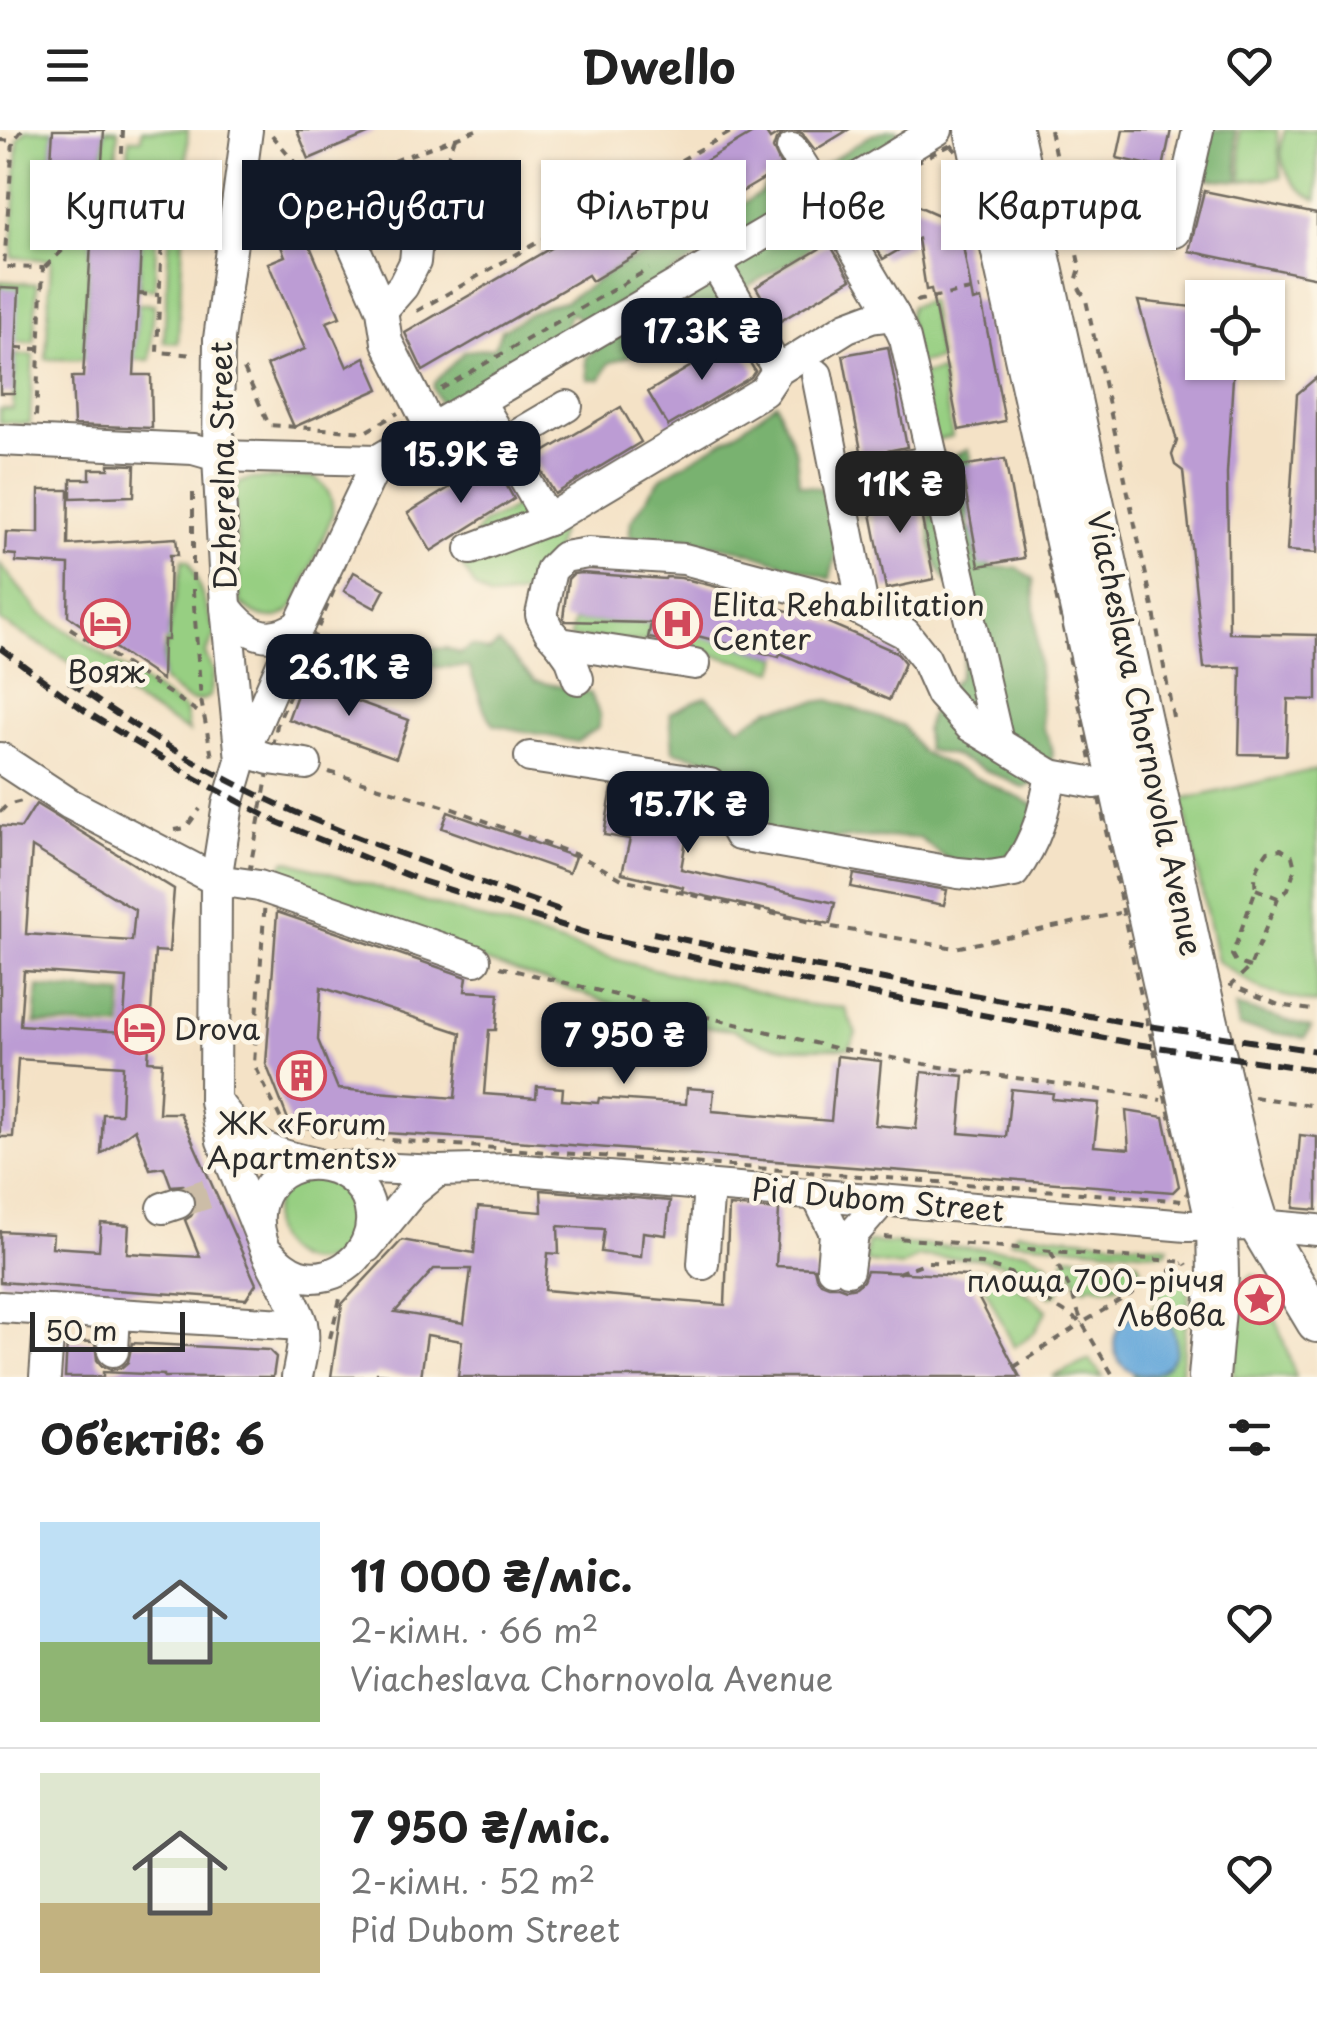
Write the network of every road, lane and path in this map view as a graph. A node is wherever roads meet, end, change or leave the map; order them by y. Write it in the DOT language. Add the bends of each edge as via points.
graph roads {
  1 [pos="123,130"];
  2 [pos="247,130"];
  3 [pos="267,130"];
  4 [pos="458,130"];
  5 [pos="476,130"];
  6 [pos="734,130"];
  7 [pos="937,130"];
  8 [pos="975,130"];
  9 [pos="1012,130"];
  10 [pos="1198,130"];
  11 [pos="18,134"];
  12 [pos="784,137"];
  13 [pos="455,138"];
  14 [pos="0,140"];
  15 [pos="121,160"];
  16 [pos="293,160"];
  17 [pos="395,160"];
  18 [pos="447,160"];
  19 [pos="798,160"];
  20 [pos="888,160"];
  21 [pos="4,222"];
  22 [pos="1176,224"];
  23 [pos="766,233"];
  24 [pos="62,250"];
  25 [pos="161,250"];
  26 [pos="354,250"];
  27 [pos="416,250"];
  28 [pos="854,250"];
  29 [pos="715,263"];
  30 [pos="656,265"];
  31 [pos="43,268"];
  32 [pos="990,286"];
  33 [pos="138,294"];
  34 [pos="159,295"];
  35 [pos="894,315"];
  36 [pos="383,320"];
  37 [pos="16,348"];
  38 [pos="39,349"];
  39 [pos="196,355"];
  40 [pos="778,370"];
  41 [pos="245,371"];
  42 [pos="816,376"];
  43 [pos="479,401"];
  44 [pos="567,406"];
  45 [pos="424,416"];
  46 [pos="36,422"];
  47 [pos="0,440"];
  48 [pos="504,443"];
  49 [pos="205,452"];
  50 [pos="378,460"];
  51 [pos="932,461"];
  52 [pos="838,480"];
  53 [pos="548,520"];
  54 [pos="471,549"];
  55 [pos="226,607"];
  56 [pos="864,612"];
  57 [pos="299,625"];
  58 [pos="70,628"];
  59 [pos="560,643"];
  60 [pos="695,664"];
  61 [pos="578,679"];
  62 [pos="204,716"];
  63 [pos="998,742"];
  64 [pos="530,756"];
  65 [pos="0,758"];
  66 [pos="233,758"];
  67 [pos="306,764"];
  68 [pos="1051,774"];
  69 [pos="1119,780"];
  70 [pos="216,880"];
  71 [pos="1256,889"];
  72 [pos="1278,898"];
  73 [pos="1123,912"];
  74 [pos="475,960"];
  75 [pos="1250,967"];
  76 [pos="1317,1011"];
  77 [pos="1239,1096"];
  78 [pos="215,1100"];
  79 [pos="1166,1101"];
  80 [pos="1317,1106"];
  81 [pos="324,1165"];
  82 [pos="438,1171"];
  83 [pos="709,1186"];
  84 [pos="817,1196"];
  85 [pos="880,1202"];
  86 [pos="1259,1225"];
  87 [pos="1216,1226"];
  88 [pos="1317,1230"];
  89 [pos="853,1234"];
  90 [pos="264,1244"];
  91 [pos="1050,1252"];
  92 [pos="1185,1262"];
  93 [pos="350,1263"];
  94 [pos="703,1264"];
  95 [pos="898,1272"];
  96 [pos="1196,1277"];
  97 [pos="0,1307"];
  98 [pos="50,1310"];
  99 [pos="115,1314"];
  100 [pos="1317,1322"];
  101 [pos="1082,1323"];
  102 [pos="302,1325"];
  103 [pos="112,1364"];
  104 [pos="1014,1367"];
  105 [pos="46,1377"];
  106 [pos="297,1377"];
  107 [pos="1114,1377"];
  108 [pos="1209,1377"];
  1 -- 15 [label="path"];
  2 -- 49 [label="street, Dzherelna Street"];
  3 -- 16 [label="path"];
  4 -- 13 [label="path"];
  5 -- 13 [label="path"];
  6 -- 36 [label="path"];
  7 -- 20 [label="street"];
  8 -- 69 [label="main road, Viacheslava Chornovola Avenue"];
  9 -- 86 [label="main road, Viacheslava Chornovola Avenue" via="1195,967"];
  10 -- 22 [label="street"];
  11 -- 14 [label="path"];
  11 -- 21 [label="path"];
  12 -- 19 [label="street"];
  13 -- 17 [label="path"];
  13 -- 18 [label="path"];
  21 -- 31 [label="path" via="4,267"];
  23 -- 29 [label="street"];
  24 -- 31 [label="path"];
  25 -- 34 [label="path"];
  26 -- 36 [label="street"];
  27 -- 36 [label="street"];
  28 -- 35 [label="street"];
  29 -- 40 [label="street"];
  29 -- 43 [label="street"];
  30 -- 45 [label="path"];
  31 -- 38 [label="path"];
  32 -- 35 [label="path" via="910,302"];
  33 -- 34 [label="path"];
  34 -- 39 [label="path" via="157,352"];
  35 -- 40 [label="street" via="847,327"];
  35 -- 51 [label="street"];
  36 -- 45 [label="street" via="386,342"];
  37 -- 38 [label="path"];
  38 -- 46 [label="path"];
  40 -- 53 [label="street" via="764,391"];
  41 -- 45 [label="path" via="269,425 365,432"];
  42 -- 52 [label="street"];
  43 -- 45 [label="street"];
  43 -- 48 [label="street"];
  44 -- 48 [label="street"];
  45 -- 50 [label="street"];
  47 -- 49 [label="street"];
  48 -- 53 [label="street"];
  49 -- 50 [label="street"];
  49 -- 55 [label="street, Dzherelna Street"];
  49 -- 62 [label="path" via="193,592"];
  50 -- 57 [label="street"];
  51 -- 52 [label="street"];
  51 -- 63 [label="street"];
  52 -- 56 [label="street"];
  53 -- 54 [label="street"];
  55 -- 57 [label="street" via="256,634 277,636"];
  55 -- 66 [label="street, Dzherelna Street"];
  56 -- 59 [label="street" via="684,558 588,553 564,557 551,570 541,615"];
  56 -- 63 [label="street" via="905,633 941,694 970,726"];
  57 -- 66 [label="street"];
  58 -- 62 [label="path"];
  59 -- 60 [label="street"];
  59 -- 61 [label="street"];
  62 -- 66 [label="path"];
  63 -- 68 [label="street"];
  64 -- 68 [label="street" via="710,784 739,835 990,876 1014,872 1030,851"];
  65 -- 70 [label="street" via="70,804"];
  66 -- 67 [label="street"];
  66 -- 70 [label="street, Dzherelna Street"];
  67 -- 73 [label="path" via="453,809 582,857 622,879 832,927 955,948"];
  68 -- 69 [label="street" via="1095,783"];
  69 -- 87 [label="main road, Viacheslava Chornovola Avenue"];
  70 -- 74 [label="street" via="258,886"];
  70 -- 78 [label="street, Dzherelna Street"];
  71 -- 72 [label="path"];
  71 -- 72 [label="path" via="1257,866 1268,851 1280,850 1292,856 1294,868"];
  71 -- 75 [label="path" via="1232,955"];
  72 -- 75 [label="path"];
  74 -- 79 [label="path" via="835,1048"];
  75 -- 76 [label="path" via="1231,985"];
  77 -- 80 [label="path"];
  78 -- 81 [label="street" via="238,1130 268,1152"];
  78 -- 90 [label="street, Dzherelna Street" via="226,1187"];
  81 -- 82 [label="street, Pid Dubom Street"];
  81 -- 90 [label="street" via="297,1166 265,1194 258,1214"];
  81 -- 93 [label="street" via="350,1176 371,1215 369,1237"];
  82 -- 83 [label="street, Pid Dubom Street" via="514,1170"];
  82 -- 93 [label="street"];
  83 -- 84 [label="street, Pid Dubom Street"];
  83 -- 94 [label="street"];
  84 -- 85 [label="street, Pid Dubom Street"];
  84 -- 89 [label="street" via="835,1233 840,1270"];
  85 -- 87 [label="street, Pid Dubom Street"];
  85 -- 89 [label="street"];
  86 -- 87 [label="street, Pid Dubom Street"];
  86 -- 88 [label="street, Pid Dubom Street"];
  86 -- 100 [label="main road, Viacheslava Chornovola Avenue"];
  87 -- 108 [label="main road"];
  89 -- 91 [label="path"];
  90 -- 93 [label="street" via="302,1276 323,1276"];
  90 -- 102 [label="street, Dzherelna Street"];
  91 -- 92 [label="path"];
  91 -- 101 [label="path"];
  92 -- 96 [label="path"];
  92 -- 101 [label="path"];
  93 -- 102 [label="street"];
  95 -- 101 [label="path" via="928,1262 982,1264 1010,1273"];
  97 -- 98 [label="street"];
  98 -- 99 [label="street"];
  98 -- 105 [label="street"];
  99 -- 102 [label="street"];
  99 -- 103 [label="street"];
  101 -- 104 [label="path"];
  101 -- 107 [label="path"];
  102 -- 106 [label="street"];
}
